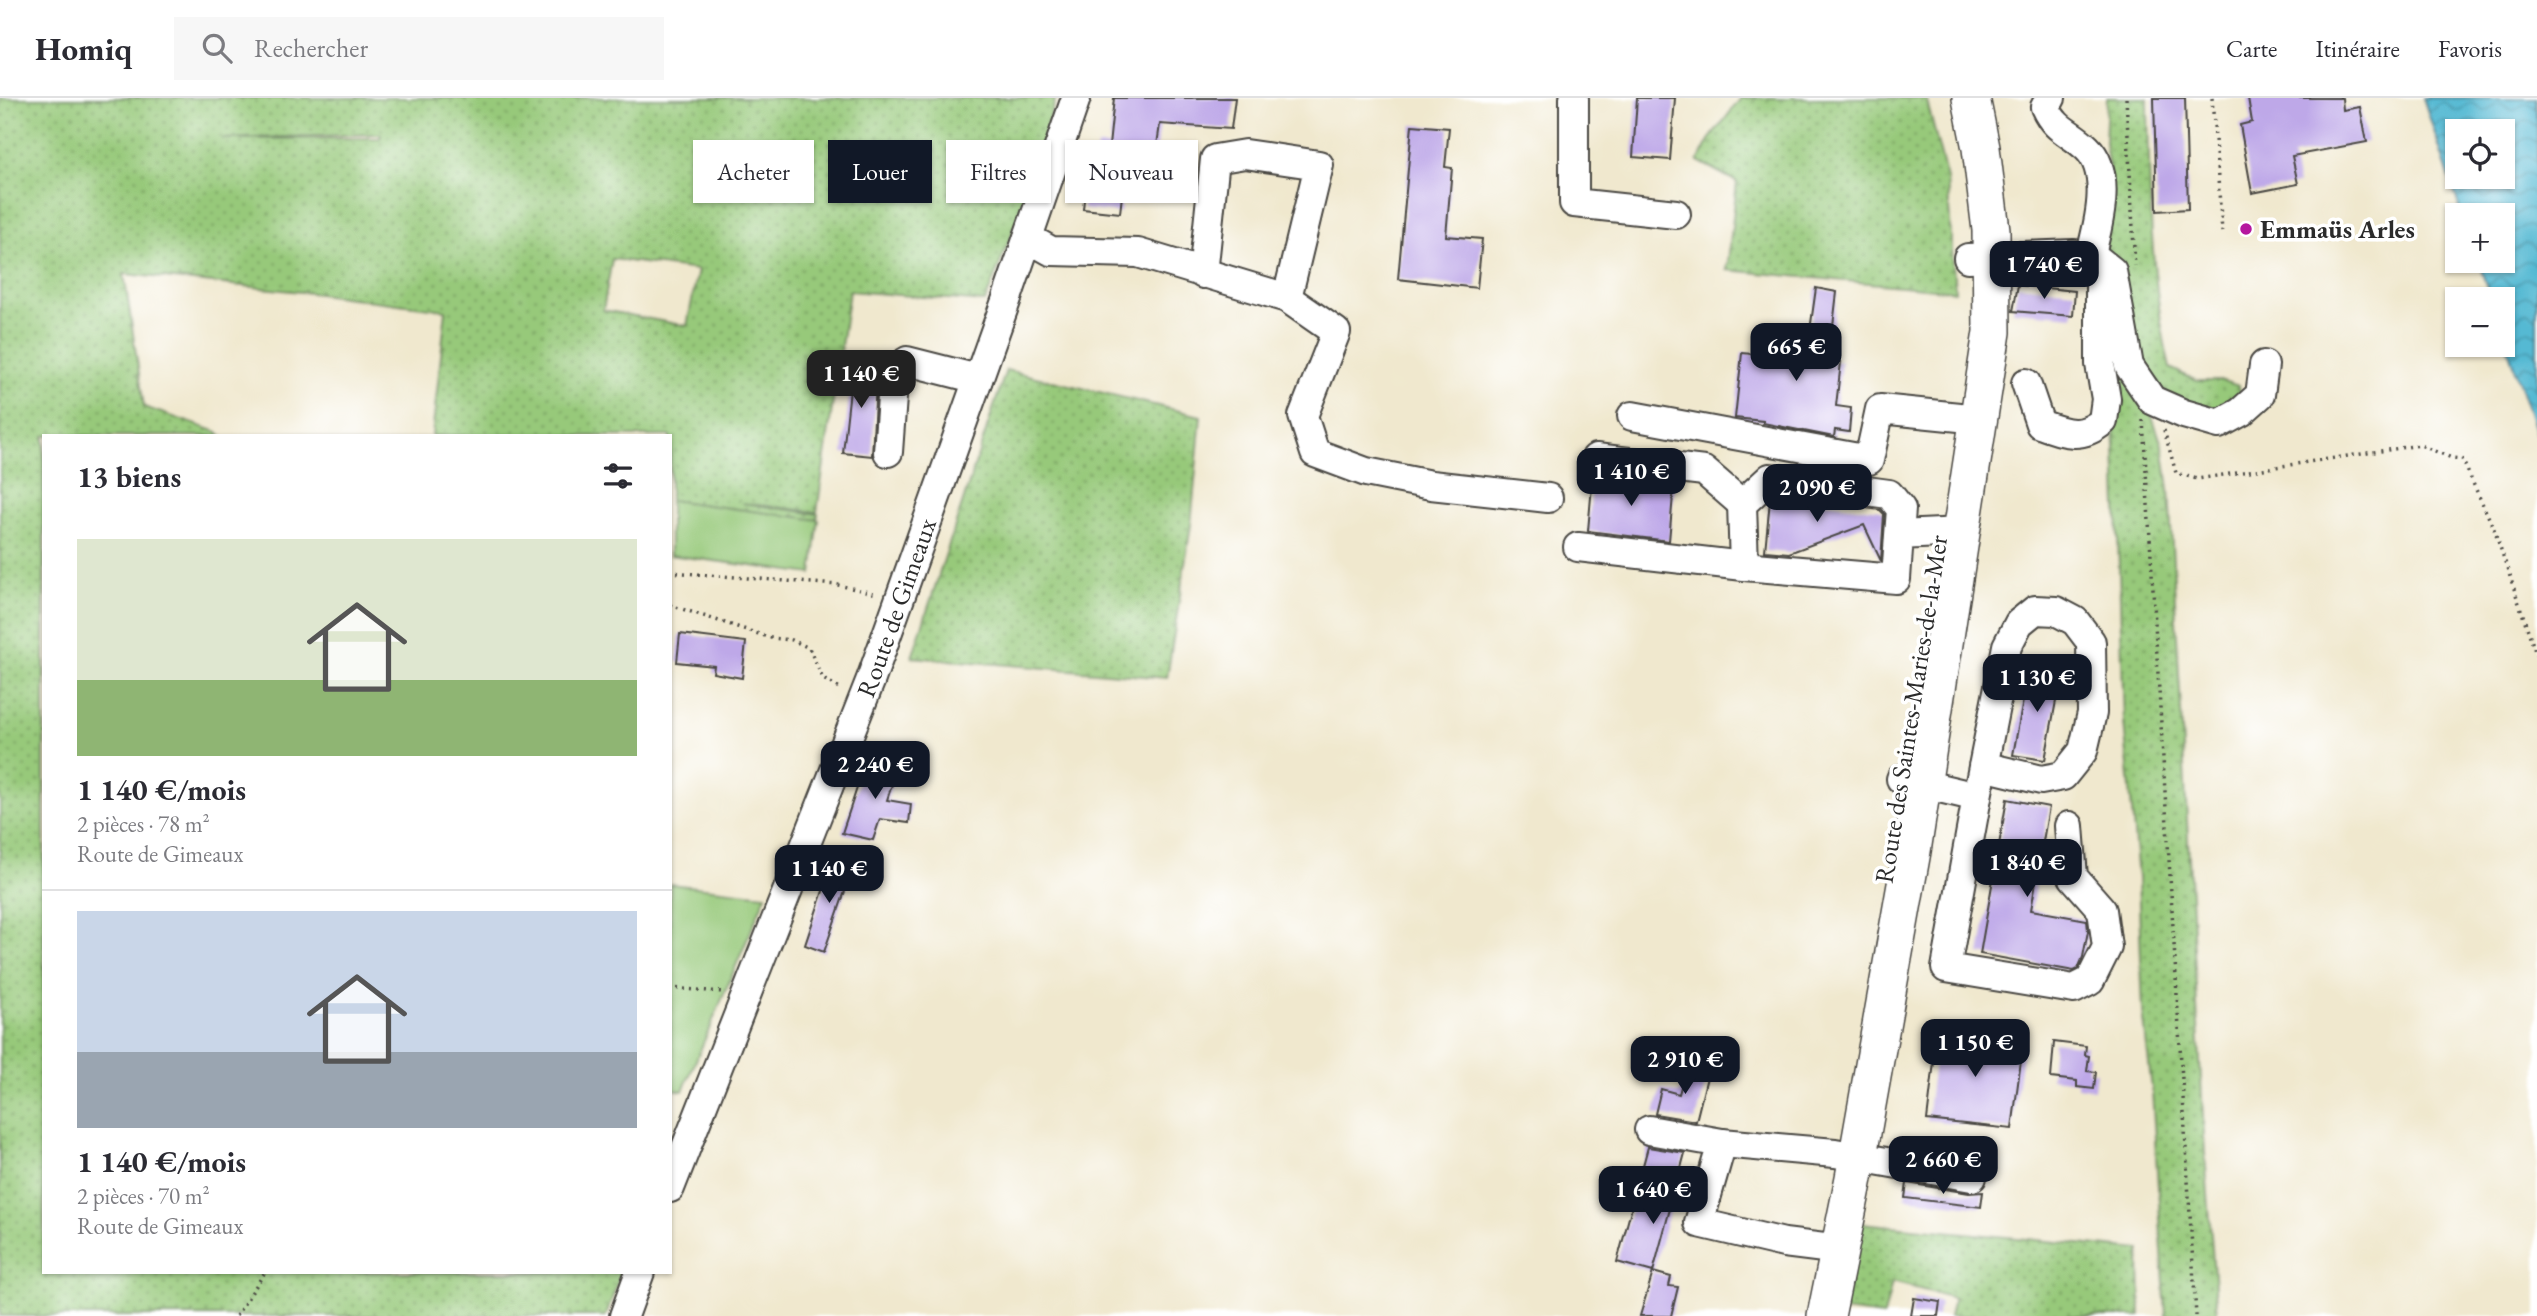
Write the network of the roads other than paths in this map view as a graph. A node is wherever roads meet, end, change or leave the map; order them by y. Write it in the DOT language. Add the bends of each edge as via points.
graph roads {
  1 [pos="1076,98"];
  2 [pos="1574,98"];
  3 [pos="1949,98"];
  4 [pos="1972,98"];
  5 [pos="2051,98"];
  6 [pos="1676,214"];
  7 [pos="1028,238"];
  8 [pos="1980,257"];
  9 [pos="2090,257"];
  10 [pos="1203,274"];
  11 [pos="1287,298"];
  12 [pos="2264,365"];
  13 [pos="978,379"];
  14 [pos="2026,383"];
  15 [pos="1632,416"];
  16 [pos="1968,418"];
  17 [pos="888,452"];
  18 [pos="1596,458"];
  19 [pos="1548,498"];
  20 [pos="1742,504"];
  21 [pos="1951,532"];
  22 [pos="1899,535"];
  23 [pos="1578,547"];
  24 [pos="1744,566"];
  25 [pos="1983,766"];
  26 [pos="1912,780"];
  27 [pos="1977,797"];
  28 [pos="2069,826"];
  29 [pos="1649,1130"];
  30 [pos="1722,1143"];
  31 [pos="1847,1155"];
  32 [pos="1972,1177"];
  33 [pos="672,1183"];
  34 [pos="1829,1249"];
  35 [pos="639,1274"];
  36 [pos="624,1316"];
  37 [pos="1804,1316"];
  38 [pos="1826,1316"];
  1 -- 7 [label="street, Route de Gimeaux"];
  2 -- 6 [label="street" via="1574,203"];
  3 -- 8 [label="main road, Route des Saintes-Maries-de-la-Mer"];
  4 -- 8 [label="main road, Route des Saintes-Maries-de-la-Mer" via="1991,230"];
  5 -- 9 [label="street" via="2045,107 2052,121 2089,150 2101,176 2100,217"];
  7 -- 10 [label="street" via="1051,251 1138,253"];
  7 -- 13 [label="street, Route de Gimeaux"];
  8 -- 9 [label="street"];
  8 -- 16 [label="main road, Route des Saintes-Maries-de-la-Mer" via="1992,332"];
  9 -- 12 [label="street" via="2112,271 2129,366 2155,402 2219,424 2260,395"];
  9 -- 14 [label="street" via="2100,276 2103,421 2091,431 2067,433 2040,424"];
  10 -- 11 [label="street"];
  10 -- 11 [label="street" via="1215,159 1245,154 1319,164"];
  11 -- 19 [label="street" via="1336,332 1303,416 1315,453 1366,472 1431,485"];
  13 -- 17 [label="street" via="907,361 893,383"];
  13 -- 33 [label="street, Route de Gimeaux" via="862,700"];
  15 -- 16 [label="street" via="1869,460 1880,409"];
  16 -- 21 [label="main road, Route des Saintes-Maries-de-la-Mer"];
  18 -- 20 [label="street" via="1704,471"];
  20 -- 22 [label="street" via="1770,478 1889,494 1900,509"];
  20 -- 24 [label="street"];
  21 -- 22 [label="street"];
  21 -- 26 [label="main road, Route des Saintes-Maries-de-la-Mer"];
  22 -- 24 [label="street" via="1896,579"];
  23 -- 24 [label="street"];
  25 -- 25 [label="street" via="2041,780 2063,776 2083,751 2092,713 2091,642 2075,621 2056,611 2035,610 2019,623 2007,646"];
  25 -- 27 [label="street"];
  26 -- 27 [label="street"];
  26 -- 31 [label="main road, Route des Saintes-Maries-de-la-Mer"];
  27 -- 28 [label="street" via="1946,968 2074,989 2090,981 2107,947 2102,910 2073,877"];
  29 -- 30 [label="street"];
  30 -- 31 [label="street"];
  30 -- 34 [label="street" via="1699,1223"];
  31 -- 32 [label="street"];
  31 -- 34 [label="main road, Route des Saintes-Maries-de-la-Mer"];
  34 -- 37 [label="main road, Route des Saintes-Maries-de-la-Mer"];
  34 -- 38 [label="main road, Route des Saintes-Maries-de-la-Mer"];
  35 -- 36 [label="street"];
}
